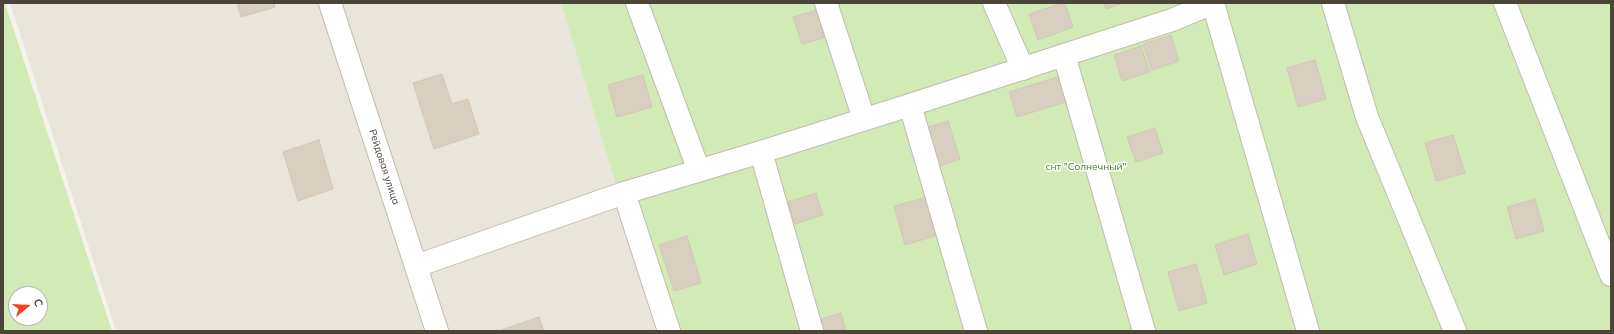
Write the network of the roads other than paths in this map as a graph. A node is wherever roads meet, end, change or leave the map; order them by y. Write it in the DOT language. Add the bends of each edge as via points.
graph roads {
  1 [pos="330,3"];
  2 [pos="637,3"];
  3 [pos="826,3"];
  4 [pos="994,3"];
  5 [pos="1213,3"];
  6 [pos="1333,3"];
  7 [pos="1505,3"];
  8 [pos="1169,11"];
  9 [pos="1064,55"];
  10 [pos="1023,69"];
  11 [pos="910,105"];
  12 [pos="864,119"];
  13 [pos="761,152"];
  14 [pos="699,171"];
  15 [pos="624,193"];
  16 [pos="416,266"];
  17 [pos="1611,275"];
  18 [pos="437,331"];
  19 [pos="669,331"];
  20 [pos="812,331"];
  21 [pos="976,331"];
  22 [pos="1144,331"];
  23 [pos="1308,331"];
  24 [pos="1456,331"];
  1 -- 16 [label="street, Рейдовая улица"];
  2 -- 14 [label="street"];
  3 -- 12 [label="street"];
  4 -- 10 [label="street"];
  5 -- 8 [label="street"];
  5 -- 23 [label="street"];
  6 -- 24 [label="street" via="1367,117"];
  7 -- 17 [label="street"];
  8 -- 9 [label="street"];
  9 -- 10 [label="street"];
  9 -- 22 [label="street"];
  10 -- 11 [label="street"];
  11 -- 12 [label="street"];
  11 -- 21 [label="street"];
  12 -- 13 [label="street"];
  13 -- 14 [label="street"];
  13 -- 20 [label="street"];
  14 -- 15 [label="street"];
  15 -- 16 [label="street"];
  15 -- 19 [label="street"];
  16 -- 18 [label="street, Рейдовая улица"];
}
